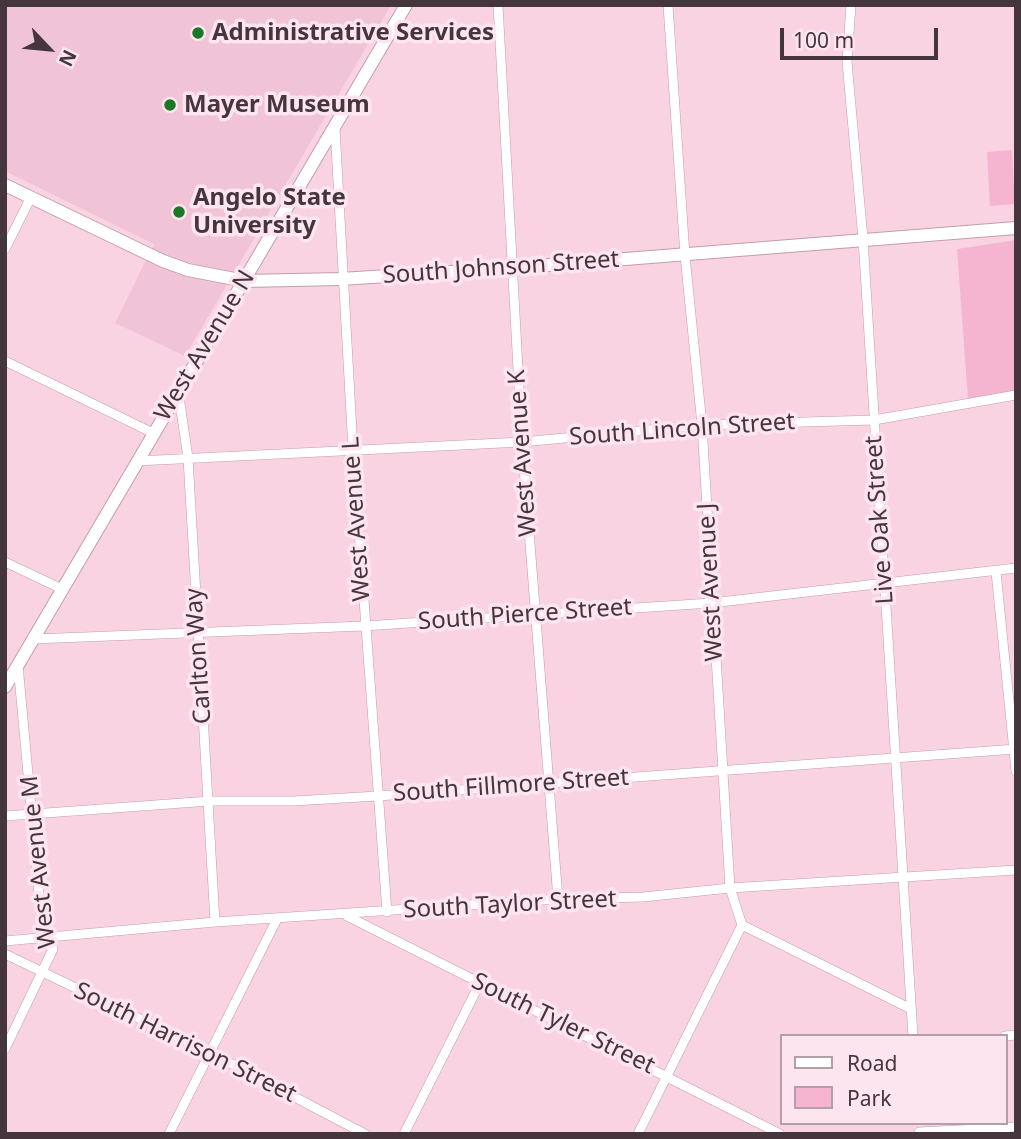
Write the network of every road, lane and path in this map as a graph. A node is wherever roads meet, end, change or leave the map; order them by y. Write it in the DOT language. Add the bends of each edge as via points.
graph roads {
  1 [pos="406,5"];
  2 [pos="498,5"];
  3 [pos="668,5"];
  4 [pos="851,5"];
  5 [pos="335,125"];
  6 [pos="5,185"];
  7 [pos="31,197"];
  8 [pos="1016,228"];
  9 [pos="863,239"];
  10 [pos="5,249"];
  11 [pos="685,256"];
  12 [pos="512,268"];
  13 [pos="341,279"];
  14 [pos="245,281"];
  15 [pos="5,361"];
  16 [pos="178,390"];
  17 [pos="1016,395"];
  18 [pos="874,420"];
  19 [pos="702,425"];
  20 [pos="153,433"];
  21 [pos="522,442"];
  22 [pos="353,450"];
  23 [pos="188,458"];
  24 [pos="137,461"];
  25 [pos="5,562"];
  26 [pos="1016,568"];
  27 [pos="996,572"];
  28 [pos="884,584"];
  29 [pos="62,589"];
  30 [pos="711,603"];
  31 [pos="535,613"];
  32 [pos="364,626"];
  33 [pos="196,630"];
  34 [pos="33,639"];
  35 [pos="18,665"];
  36 [pos="5,687"];
  37 [pos="1014,750"];
  38 [pos="895,760"];
  39 [pos="724,771"];
  40 [pos="1016,771"];
  41 [pos="547,783"];
  42 [pos="377,796"];
  43 [pos="209,801"];
  44 [pos="34,815"];
  45 [pos="5,816"];
  46 [pos="1016,870"];
  47 [pos="905,875"];
  48 [pos="730,888"];
  49 [pos="558,899"];
  50 [pos="387,912"];
  51 [pos="346,915"];
  52 [pos="277,919"];
  53 [pos="215,922"];
  54 [pos="742,925"];
  55 [pos="43,937"];
  56 [pos="5,941"];
  57 [pos="5,954"];
  58 [pos="43,973"];
  59 [pos="480,983"];
  60 [pos="911,1009"];
  61 [pos="913,1034"];
  62 [pos="5,1049"];
  63 [pos="209,1052"];
  64 [pos="667,1075"];
  65 [pos="1016,1128"];
  66 [pos="919,1130"];
  67 [pos="169,1134"];
  68 [pos="365,1134"];
  69 [pos="404,1134"];
  70 [pos="638,1134"];
  71 [pos="779,1134"];
  1 -- 5 [label="main road, West Avenue N"];
  2 -- 12 [label="street, West Avenue K"];
  3 -- 11 [label="street, West Avenue J"];
  4 -- 9 [label="street, Live Oak Street" via="847,62"];
  5 -- 13 [label="street, West Avenue L"];
  5 -- 14 [label="main road, West Avenue N"];
  6 -- 7 [label="main road, South Johnson Street"];
  7 -- 10 [label="street"];
  7 -- 14 [label="main road, South Johnson Street" via="163,261"];
  8 -- 9 [label="main road, South Johnson Street"];
  9 -- 11 [label="main road, South Johnson Street"];
  9 -- 18 [label="street, Live Oak Street"];
  11 -- 12 [label="main road, South Johnson Street"];
  11 -- 19 [label="street, West Avenue J"];
  12 -- 13 [label="main road, South Johnson Street"];
  12 -- 21 [label="street, West Avenue K"];
  13 -- 14 [label="main road, South Johnson Street"];
  13 -- 22 [label="street, West Avenue L"];
  14 -- 16 [label="main road, West Avenue N"];
  15 -- 20 [label="street"];
  16 -- 20 [label="main road, West Avenue N"];
  16 -- 23 [label="street, Carlton Way"];
  17 -- 18 [label="street, South Lincoln Street"];
  18 -- 19 [label="street, South Lincoln Street"];
  18 -- 28 [label="street, Live Oak Street"];
  19 -- 21 [label="street, South Lincoln Street"];
  19 -- 30 [label="street, West Avenue J"];
  20 -- 24 [label="main road, West Avenue N"];
  21 -- 22 [label="street, South Lincoln Street"];
  21 -- 31 [label="street, West Avenue K"];
  22 -- 23 [label="street, South Lincoln Street"];
  22 -- 32 [label="street, West Avenue L"];
  23 -- 24 [label="street, South Lincoln Street"];
  23 -- 33 [label="street, Carlton Way"];
  24 -- 29 [label="main road, West Avenue N"];
  25 -- 29 [label="street"];
  26 -- 27 [label="street, South Pierce Street"];
  27 -- 28 [label="street, South Pierce Street"];
  27 -- 37 [label="street"];
  28 -- 30 [label="street, South Pierce Street"];
  28 -- 38 [label="street, Live Oak Street"];
  29 -- 34 [label="main road, West Avenue N"];
  30 -- 31 [label="street, South Pierce Street"];
  30 -- 39 [label="street, West Avenue J"];
  31 -- 32 [label="street, South Pierce Street"];
  31 -- 41 [label="street, West Avenue K"];
  32 -- 33 [label="street, South Pierce Street"];
  32 -- 42 [label="street, West Avenue L"];
  33 -- 34 [label="street, South Pierce Street"];
  33 -- 43 [label="street, Carlton Way"];
  34 -- 35 [label="main road, West Avenue N"];
  35 -- 36 [label="main road, West Avenue N"];
  35 -- 44 [label="street, West Avenue M"];
  37 -- 38 [label="street, South Fillmore Street"];
  37 -- 40 [label="street"];
  38 -- 39 [label="street, South Fillmore Street"];
  38 -- 47 [label="street, Live Oak Street"];
  39 -- 41 [label="street, South Fillmore Street"];
  39 -- 48 [label="street, West Avenue J"];
  41 -- 42 [label="street, South Fillmore Street"];
  41 -- 49 [label="street, West Avenue K"];
  42 -- 43 [label="street, South Fillmore Street"];
  42 -- 50 [label="street, West Avenue L"];
  43 -- 44 [label="street, South Fillmore Street"];
  43 -- 53 [label="street, Carlton Way"];
  44 -- 45 [label="street, South Fillmore Street"];
  44 -- 55 [label="street, West Avenue M"];
  46 -- 47 [label="street, South Taylor Street"];
  47 -- 48 [label="street, South Taylor Street"];
  47 -- 60 [label="street, Live Oak Street"];
  48 -- 49 [label="street, South Taylor Street"];
  48 -- 54 [label="street, West Avenue J"];
  49 -- 50 [label="street, South Taylor Street"];
  50 -- 51 [label="street, South Taylor Street"];
  51 -- 52 [label="street, South Taylor Street"];
  51 -- 59 [label="street, South Tyler Street"];
  52 -- 53 [label="street, South Taylor Street"];
  52 -- 63 [label="street"];
  53 -- 55 [label="street, South Taylor Street"];
  54 -- 60 [label="street"];
  54 -- 64 [label="street"];
  55 -- 56 [label="street, South Taylor Street"];
  55 -- 58 [label="street, West Avenue M" via="53,949"];
  57 -- 58 [label="street, South Harrison Street"];
  58 -- 62 [label="street, West Avenue M"];
  58 -- 63 [label="street, South Harrison Street"];
  59 -- 64 [label="street, South Tyler Street"];
  59 -- 69 [label="street"];
  60 -- 61 [label="street, Live Oak Street"];
  63 -- 67 [label="street"];
  63 -- 68 [label="street, South Harrison Street"];
  64 -- 70 [label="street"];
  64 -- 71 [label="street, South Tyler Street"];
  65 -- 66 [label="street"];
}
